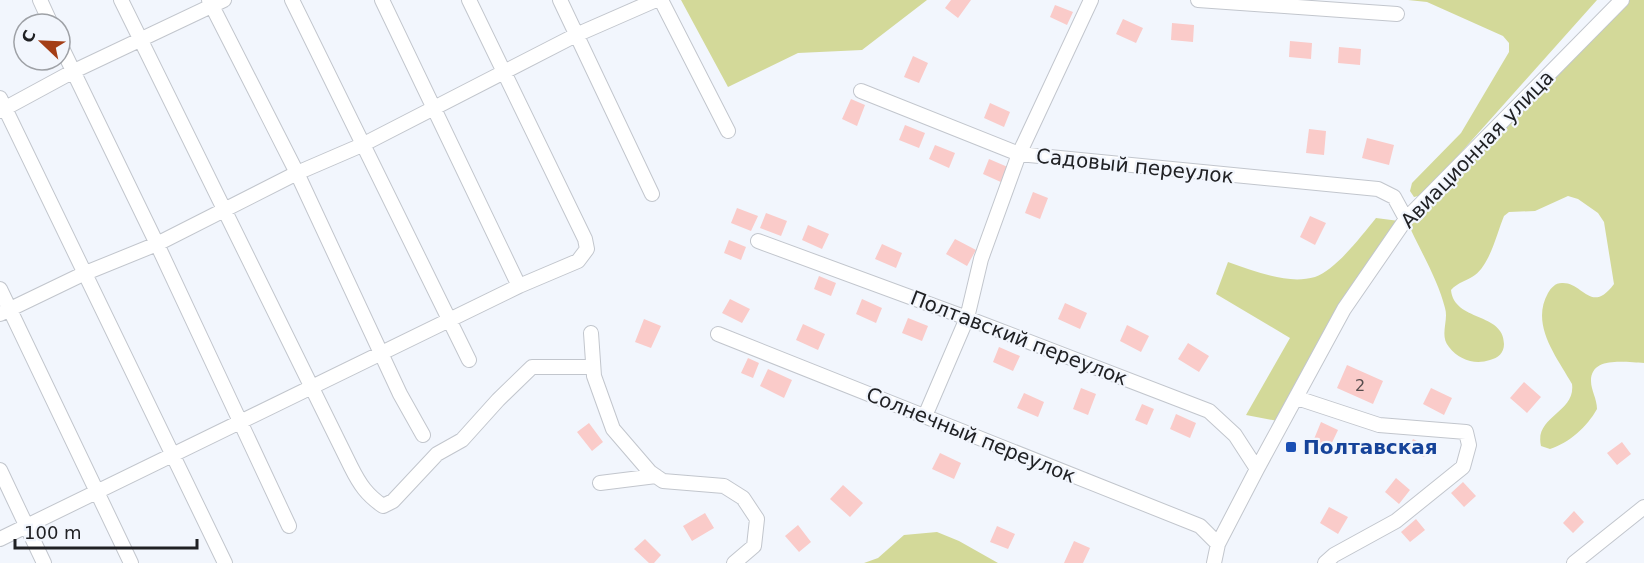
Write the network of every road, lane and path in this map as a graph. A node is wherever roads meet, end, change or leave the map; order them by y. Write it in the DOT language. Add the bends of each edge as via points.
graph roads {
  1 [pos="121,0"];
  2 [pos="292,0"];
  3 [pos="382,0"];
  4 [pos="468,0"];
  5 [pos="560,0"];
  6 [pos="656,0"];
  7 [pos="661,0"];
  8 [pos="1091,0"];
  9 [pos="1198,0"];
  10 [pos="1622,0"];
  11 [pos="215,2"];
  12 [pos="1397,14"];
  13 [pos="576,35"];
  14 [pos="141,40"];
  15 [pos="72,72"];
  16 [pos="505,72"];
  17 [pos="861,91"];
  18 [pos="2,106"];
  19 [pos="435,107"];
  20 [pos="728,131"];
  21 [pos="362,145"];
  22 [pos="1019,154"];
  23 [pos="297,173"];
  24 [pos="652,194"];
  25 [pos="225,210"];
  26 [pos="1406,219"];
  27 [pos="758,241"];
  28 [pos="157,244"];
  29 [pos="83,274"];
  30 [pos="519,286"];
  31 [pos="0,289"];
  32 [pos="5,312"];
  33 [pos="968,318"];
  34 [pos="449,320"];
  35 [pos="591,333"];
  36 [pos="718,334"];
  37 [pos="381,353"];
  38 [pos="469,360"];
  39 [pos="593,367"];
  40 [pos="311,387"];
  41 [pos="1297,398"];
  42 [pos="925,416"];
  43 [pos="240,422"];
  44 [pos="423,435"];
  45 [pos="172,455"];
  46 [pos="1257,469"];
  47 [pos="0,470"];
  48 [pos="656,476"];
  49 [pos="600,483"];
  50 [pos="97,492"];
  51 [pos="1644,507"];
  52 [pos="26,526"];
  53 [pos="289,526"];
  54 [pos="0,539"];
  55 [pos="1218,544"];
  56 [pos="1578,562"];
  57 [pos="44,563"];
  58 [pos="130,563"];
  59 [pos="225,563"];
  60 [pos="734,563"];
  61 [pos="1214,563"];
  62 [pos="1325,563"];
  1 -- 14 [label="street"];
  2 -- 21 [label="street"];
  3 -- 19 [label="street"];
  4 -- 16 [label="street"];
  5 -- 13 [label="street"];
  6 -- 13 [label="street"];
  7 -- 20 [label="street"];
  8 -- 22 [label="street"];
  9 -- 12 [label="street"];
  10 -- 26 [label="street, Авиационная улица"];
  11 -- 14 [label="street"];
  11 -- 23 [label="street"];
  13 -- 16 [label="street"];
  13 -- 24 [label="street"];
  14 -- 15 [label="street"];
  14 -- 25 [label="street"];
  15 -- 18 [label="street"];
  15 -- 28 [label="street"];
  16 -- 19 [label="street"];
  16 -- 30 [label="street" via="587,249 578,261"];
  17 -- 22 [label="street, Садовый переулок"];
  18 -- 29 [label="street"];
  19 -- 21 [label="street"];
  19 -- 30 [label="street"];
  21 -- 23 [label="street"];
  21 -- 34 [label="street"];
  22 -- 26 [label="street, Садовый переулок" via="1378,189 1394,197"];
  22 -- 33 [label="street" via="981,260"];
  23 -- 25 [label="street"];
  23 -- 37 [label="street"];
  25 -- 28 [label="street"];
  25 -- 40 [label="street"];
  26 -- 41 [label="street, Авиационная улица" via="1344,309"];
  27 -- 33 [label="street, Полтавский переулок"];
  28 -- 29 [label="street"];
  28 -- 43 [label="street"];
  29 -- 32 [label="street"];
  29 -- 45 [label="street"];
  30 -- 34 [label="street"];
  31 -- 32 [label="street"];
  32 -- 50 [label="street"];
  33 -- 42 [label="street"];
  33 -- 46 [label="street, Полтавский переулок" via="1209,411 1235,435"];
  34 -- 37 [label="street"];
  34 -- 38 [label="street"];
  35 -- 39 [label="street"];
  36 -- 42 [label="street, Солнечный переулок"];
  37 -- 40 [label="street"];
  37 -- 44 [label="street"];
  39 -- 40 [label="street" via="532,368 462,440 437,454 393,501 383,506 363,491"];
  39 -- 48 [label="street" via="613,429"];
  40 -- 43 [label="street"];
  41 -- 46 [label="street, Авиационная улица"];
  41 -- 62 [label="street" via="1379,425 1466,432 1469,445 1463,467 1396,522"];
  42 -- 55 [label="street, Солнечный переулок" via="1200,526"];
  43 -- 45 [label="street"];
  43 -- 53 [label="street"];
  45 -- 50 [label="street"];
  45 -- 59 [label="street"];
  46 -- 55 [label="street, Авиационная улица"];
  47 -- 52 [label="street"];
  48 -- 49 [label="street"];
  48 -- 60 [label="street" via="663,481 724,486 743,498 757,519 754,546"];
  50 -- 52 [label="street"];
  50 -- 58 [label="street"];
  51 -- 56 [label="street"];
  52 -- 54 [label="street"];
  52 -- 57 [label="street"];
  55 -- 61 [label="street, Авиационная улица"];
}
